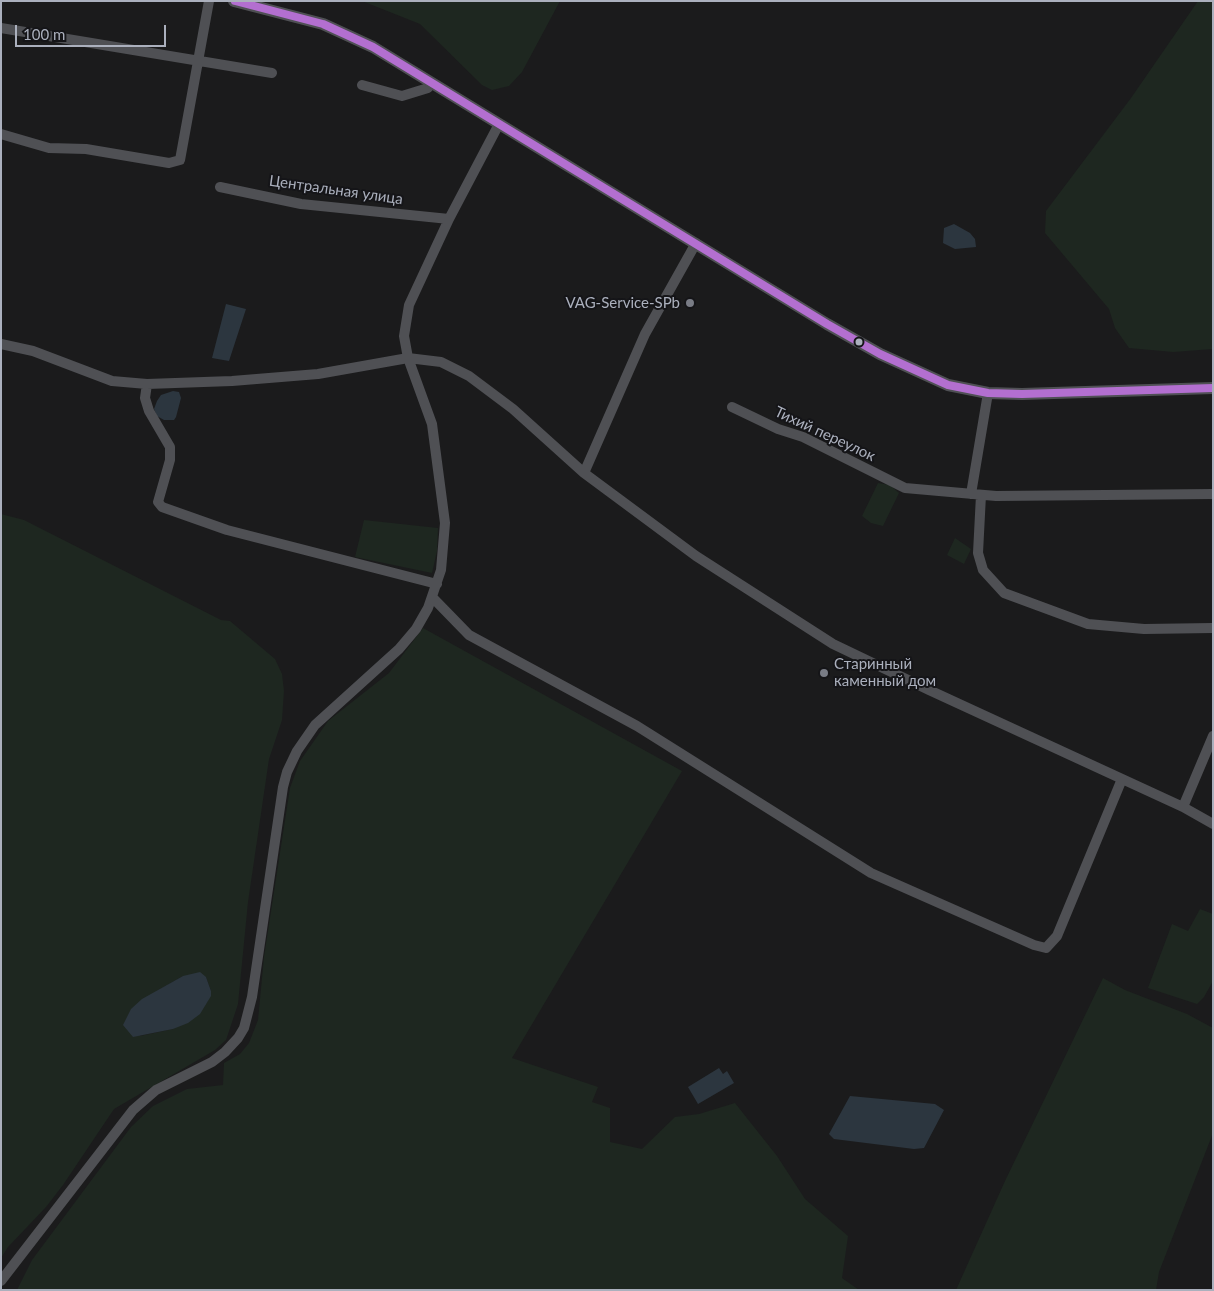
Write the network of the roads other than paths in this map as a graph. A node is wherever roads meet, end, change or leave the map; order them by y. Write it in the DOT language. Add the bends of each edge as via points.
graph roads {
  1 [pos="209,1"];
  2 [pos="234,1"];
  3 [pos="1,28"];
  4 [pos="196,62"];
  5 [pos="272,73"];
  6 [pos="431,83"];
  7 [pos="362,85"];
  8 [pos="499,124"];
  9 [pos="1,134"];
  10 [pos="220,187"];
  11 [pos="448,219"];
  12 [pos="696,244"];
  13 [pos="1,344"];
  14 [pos="408,358"];
  15 [pos="148,384"];
  16 [pos="1213,388"];
  17 [pos="988,393"];
  18 [pos="732,407"];
  19 [pos="584,472"];
  20 [pos="976,494"];
  21 [pos="1213,494"];
  22 [pos="437,584"];
  23 [pos="432,597"];
  24 [pos="1213,628"];
  25 [pos="1213,736"];
  26 [pos="1122,779"];
  27 [pos="1183,807"];
  28 [pos="1213,824"];
  29 [pos="1,1281"];
  1 -- 4 [label="street"];
  2 -- 6 [label="street" via="345,32"];
  3 -- 4 [label="street"];
  4 -- 5 [label="street"];
  4 -- 9 [label="street" via="180,160 169,163 86,149 49,148"];
  6 -- 7 [label="street" via="428,88 402,96"];
  6 -- 8 [label="street"];
  8 -- 11 [label="street"];
  8 -- 12 [label="street"];
  10 -- 11 [label="street, Центральная улица" via="301,204"];
  11 -- 14 [label="street" via="410,305 404,336"];
  12 -- 17 [label="street" via="880,354 948,386"];
  12 -- 19 [label="street" via="646,334"];
  13 -- 15 [label="street" via="33,350 112,381"];
  14 -- 15 [label="street" via="318,374 232,382"];
  14 -- 19 [label="street" via="441,362 469,376 513,409"];
  14 -- 22 [label="street" via="432,424 439,471 445,523"];
  15 -- 22 [label="street" via="148,411 170,447 170,460 158,502 162,507 227,530"];
  16 -- 17 [label="street"];
  17 -- 20 [label="street"];
  18 -- 20 [label="street, Тихий переулок" via="778,430 803,437 905,488"];
  19 -- 26 [label="street" via="696,556 833,644"];
  20 -- 21 [label="street"];
  20 -- 24 [label="street" via="978,553 983,570 1004,593 1088,624 1144,629"];
  22 -- 23 [label="street"];
  23 -- 26 [label="street" via="469,635 637,726 871,873 1034,945 1046,948 1057,936"];
  23 -- 29 [label="street" via="416,629 399,649 315,725 287,772 252,997 238,1038 212,1062 156,1090 133,1110"];
  25 -- 27 [label="street"];
  26 -- 27 [label="street"];
  27 -- 28 [label="street"];
}
